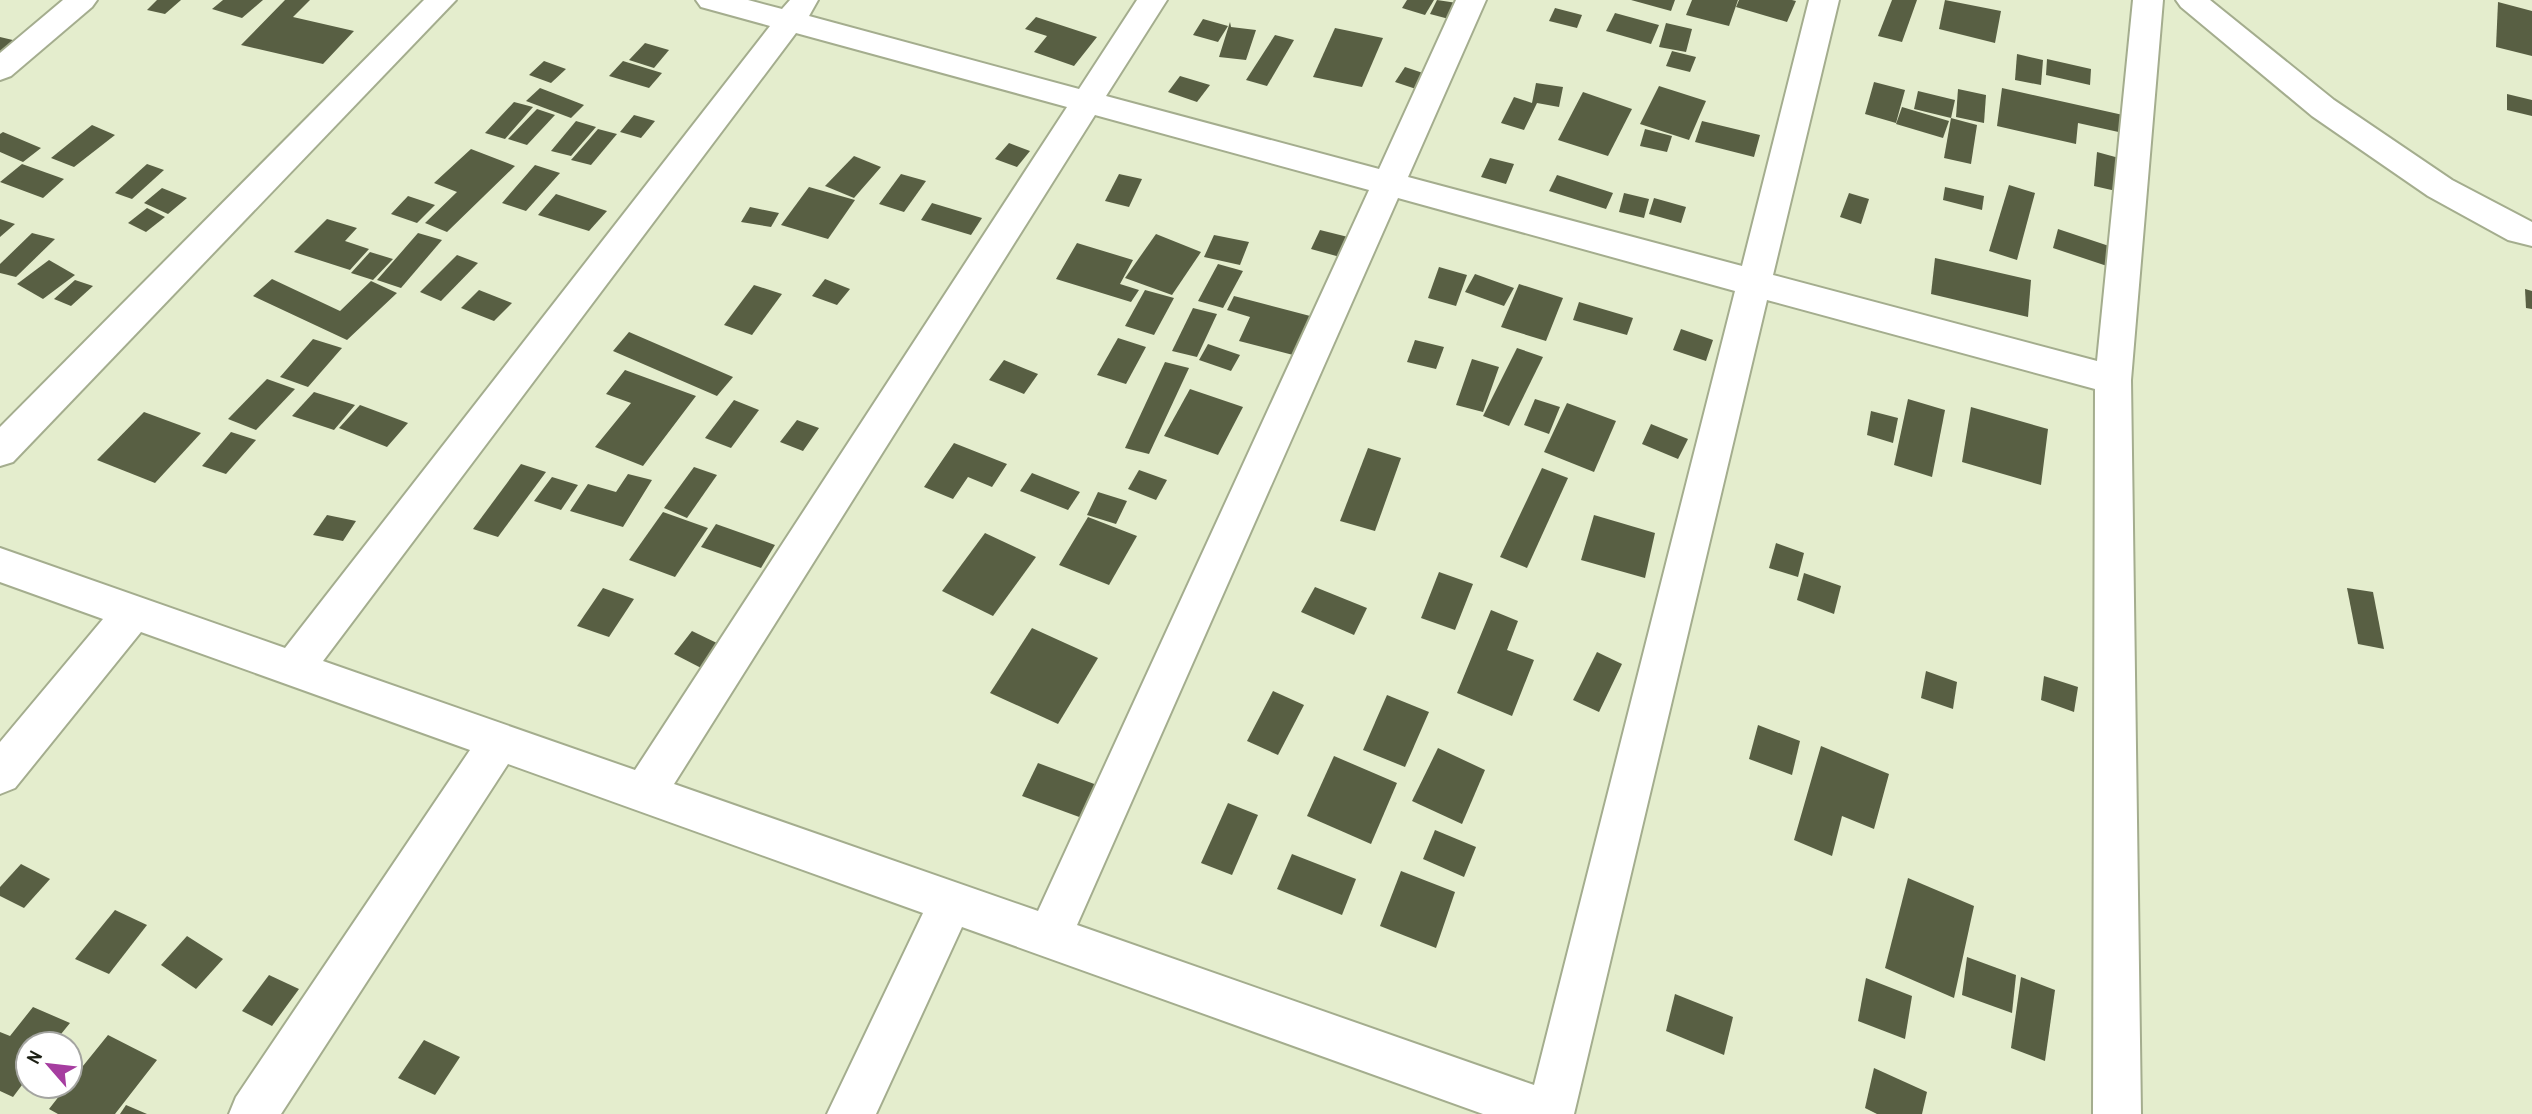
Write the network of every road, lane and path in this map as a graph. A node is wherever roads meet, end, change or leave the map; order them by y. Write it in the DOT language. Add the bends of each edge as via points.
graph roads {
  1 [pos="82,0"];
  2 [pos="441,0"];
  3 [pos="711,0"];
  4 [pos="1152,0"];
  5 [pos="1471,0"];
  6 [pos="1824,0"];
  7 [pos="2148,0"];
  8 [pos="2191,0"];
  9 [pos="796,10"];
  10 [pos="0,69"];
  11 [pos="1087,102"];
  12 [pos="1387,183"];
  13 [pos="2532,234"];
  14 [pos="1753,282"];
  15 [pos="2113,380"];
  16 [pos="0,451"];
  17 [pos="0,565"];
  18 [pos="133,612"];
  19 [pos="293,669"];
  20 [pos="499,742"];
  21 [pos="0,774"];
  22 [pos="645,794"];
  23 [pos="951,902"];
  24 [pos="1049,937"];
  25 [pos="253,1114"];
  26 [pos="851,1114"];
  27 [pos="1549,1114"];
  28 [pos="2117,1114"];
  1 -- 10 [label="street"];
  2 -- 16 [label="street"];
  3 -- 9 [label="street"];
  4 -- 11 [label="street"];
  5 -- 12 [label="street"];
  6 -- 14 [label="street"];
  7 -- 15 [label="street"];
  8 -- 13 [label="street" via="2323,108 2440,188"];
  9 -- 11 [label="street"];
  9 -- 19 [label="street"];
  11 -- 12 [label="street"];
  11 -- 22 [label="street"];
  12 -- 14 [label="street"];
  12 -- 24 [label="street"];
  14 -- 15 [label="street"];
  14 -- 27 [label="street"];
  15 -- 28 [label="street"];
  17 -- 18 [label="street"];
  18 -- 19 [label="street"];
  18 -- 21 [label="street"];
  19 -- 20 [label="street"];
  20 -- 22 [label="street"];
  20 -- 25 [label="street"];
  22 -- 23 [label="street"];
  23 -- 24 [label="street"];
  23 -- 26 [label="street"];
  24 -- 27 [label="street"];
}
